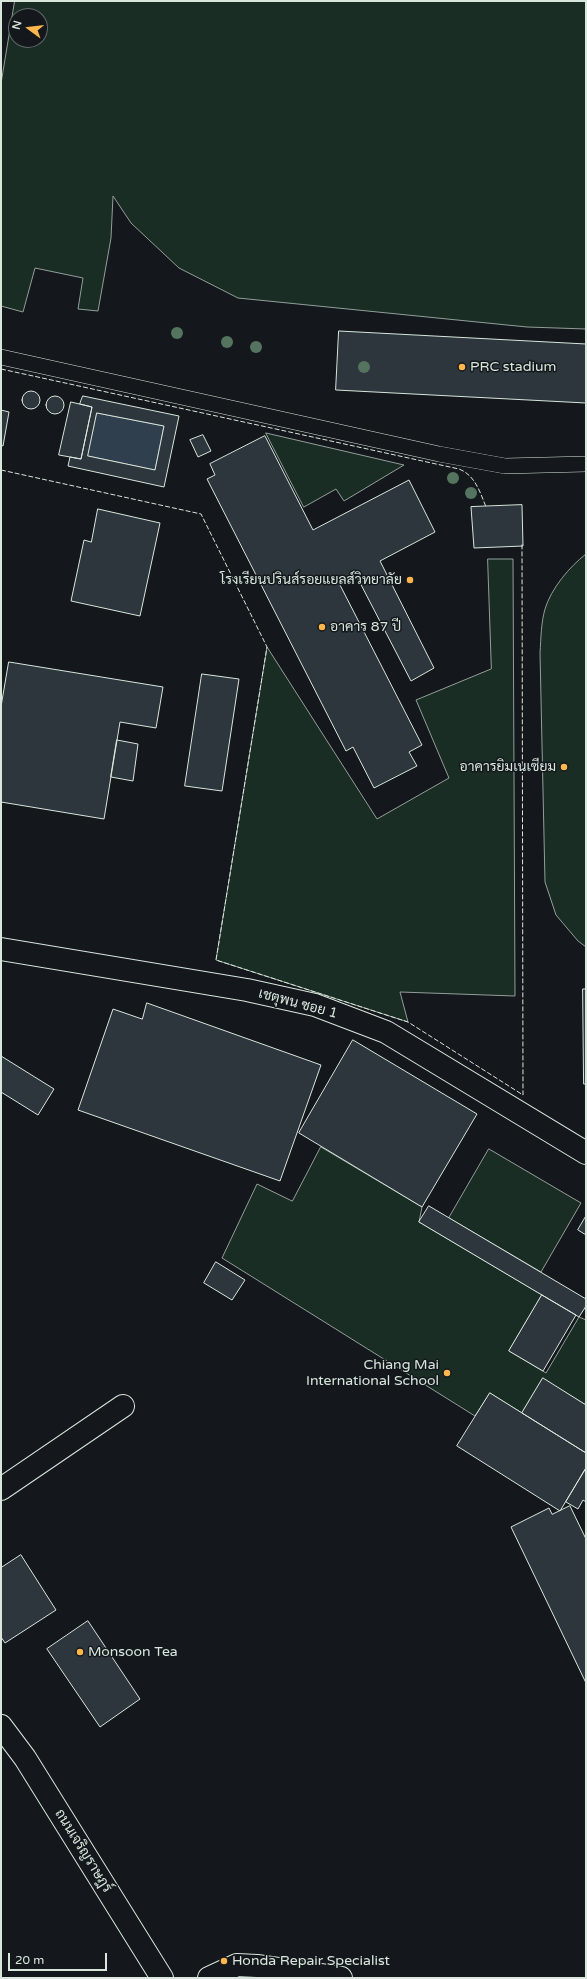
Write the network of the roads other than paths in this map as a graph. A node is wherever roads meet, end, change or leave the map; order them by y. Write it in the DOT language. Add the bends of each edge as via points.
graph roads {
  1 [pos="1,358"];
  2 [pos="586,464"];
  3 [pos="1,949"];
  4 [pos="586,1153"];
  5 [pos="123,1406"];
  6 [pos="1,1489"];
  7 [pos="1,1726"];
  8 [pos="162,1978"];
  9 [pos="209,1978"];
  10 [pos="341,1978"];
  1 -- 2 [label="lane" via="439,454 505,466"];
  3 -- 4 [label="street, เชตุพน ซอย 1" via="247,990 315,1005 386,1032"];
  5 -- 6 [label="street"];
  7 -- 8 [label="street, ถนนเจริญราษฎร์" via="25,1758"];
  9 -- 10 [label="street" via="237,1965"];
}
